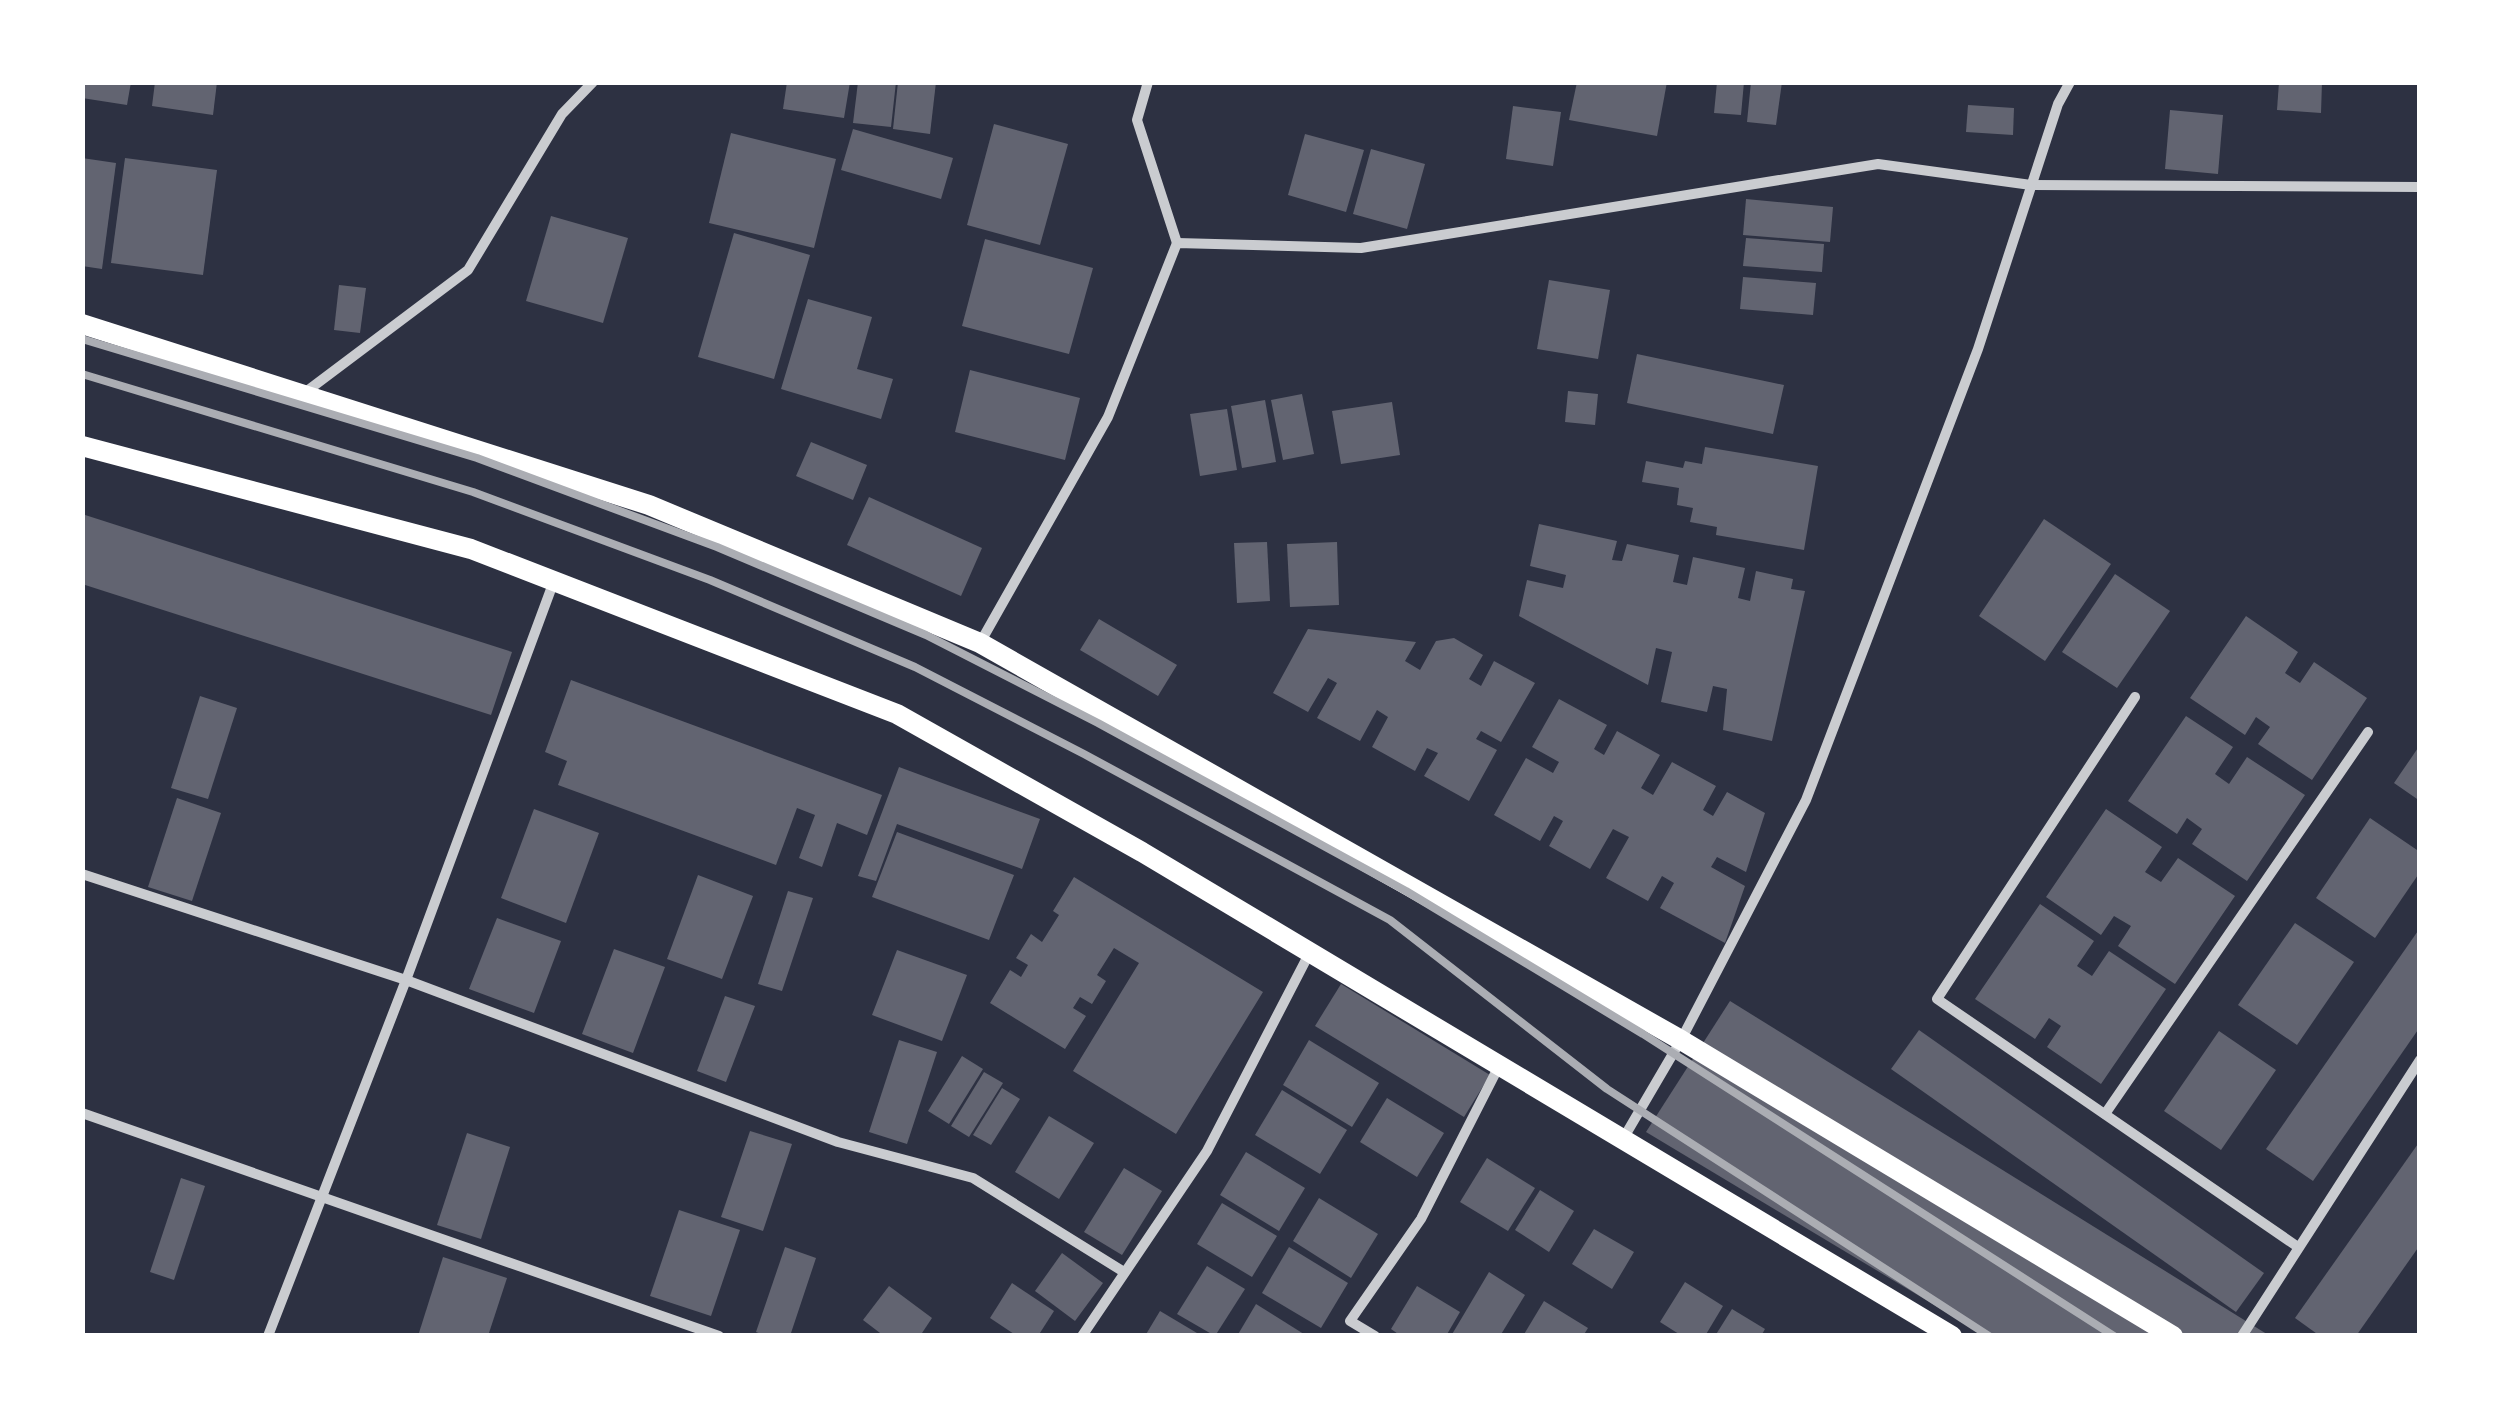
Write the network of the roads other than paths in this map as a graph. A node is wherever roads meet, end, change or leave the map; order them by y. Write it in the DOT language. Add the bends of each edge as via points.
graph roads {
  1 [pos="592,82"];
  2 [pos="1148,82"];
  3 [pos="2070,82"];
  4 [pos="2031,185"];
  5 [pos="2420,187"];
  6 [pos="1177,244"];
  7 [pos="82,324"];
  8 [pos="302,394"];
  9 [pos="82,446"];
  10 [pos="554,581"];
  11 [pos="980,643"];
  12 [pos="2135,697"];
  13 [pos="2368,732"];
  14 [pos="82,874"];
  15 [pos="1310,952"];
  16 [pos="406,980"];
  17 [pos="1681,1040"];
  18 [pos="2420,1060"];
  19 [pos="1500,1066"];
  20 [pos="82,1114"];
  21 [pos="2105,1114"];
  22 [pos="1622,1139"];
  23 [pos="322,1197"];
  24 [pos="2298,1247"];
  25 [pos="1124,1272"];
  26 [pos="268,1336"];
  27 [pos="720,1336"];
  28 [pos="1082,1336"];
  29 [pos="1375,1336"];
  30 [pos="1952,1336"];
  31 [pos="2173,1336"];
  32 [pos="2242,1336"];
  1 -- 8 [label="street" via="562,114 468,270"];
  2 -- 6 [label="street" via="1137,120"];
  3 -- 4 [label="street"];
  4 -- 5 [label="street"];
  4 -- 6 [label="street" via="1878,164 1360,248"];
  4 -- 17 [label="street" via="1978,349 1806,800"];
  6 -- 11 [label="street" via="1108,416"];
  7 -- 8 [label="main road"];
  8 -- 11 [label="main road" via="649,505"];
  9 -- 10 [label="main road" via="471,549"];
  10 -- 15 [label="main road" via="897,714"];
  10 -- 16 [label="street"];
  11 -- 17 [label="main road"];
  12 -- 21 [label="street" via="1937,999"];
  13 -- 21 [label="street"];
  14 -- 16 [label="street"];
  15 -- 19 [label="main road"];
  15 -- 25 [label="street" via="1207,1151"];
  16 -- 23 [label="street"];
  16 -- 25 [label="street" via="838,1142 973,1178"];
  17 -- 22 [label="street"];
  17 -- 31 [label="main road"];
  18 -- 24 [label="street"];
  19 -- 22 [label="main road"];
  19 -- 29 [label="street" via="1421,1219 1350,1322"];
  20 -- 23 [label="street"];
  21 -- 24 [label="street"];
  22 -- 30 [label="main road"];
  23 -- 26 [label="street"];
  23 -- 27 [label="street"];
  24 -- 32 [label="street"];
  25 -- 28 [label="street"];
}
